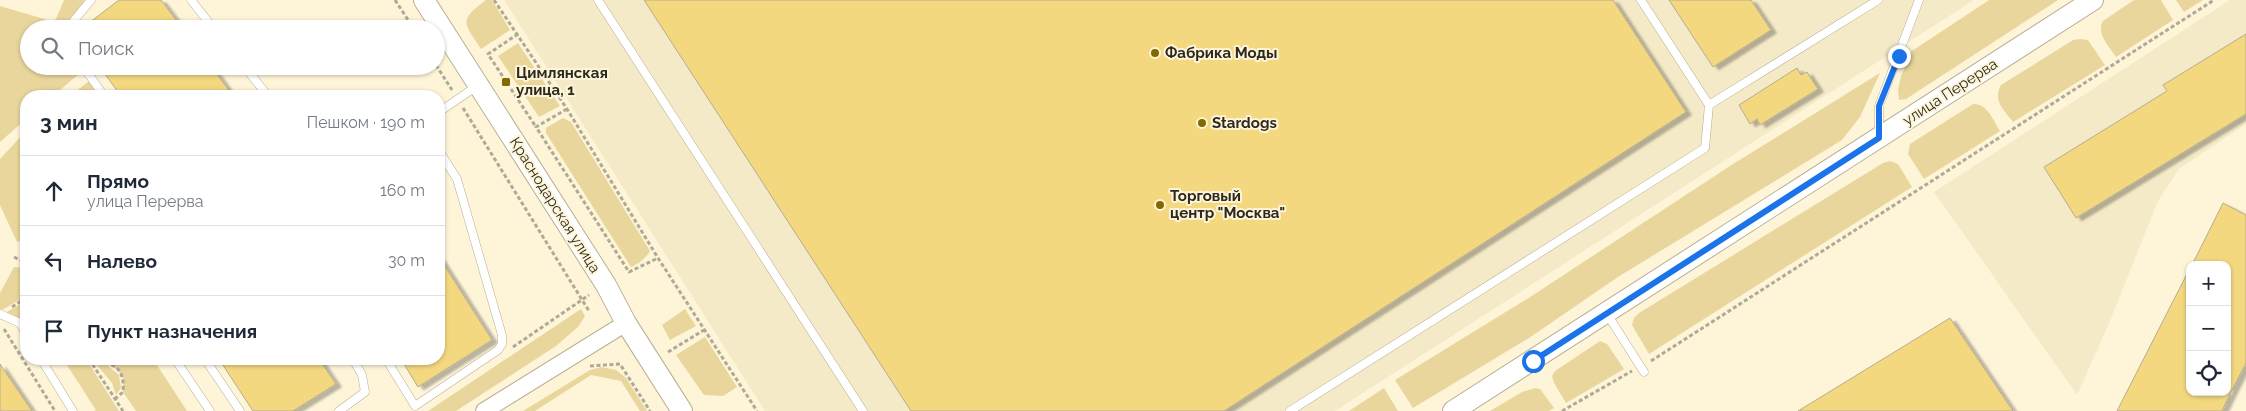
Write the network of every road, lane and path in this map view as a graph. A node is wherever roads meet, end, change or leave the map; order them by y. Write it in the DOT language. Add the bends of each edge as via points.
graph roads {
  1 [pos="91,0"];
  2 [pos="191,0"];
  3 [pos="395,0"];
  4 [pos="494,0"];
  5 [pos="598,0"];
  6 [pos="1641,0"];
  7 [pos="1878,0"];
  8 [pos="1920,0"];
  9 [pos="2093,0"];
  10 [pos="2214,0"];
  11 [pos="430,2"];
  12 [pos="74,20"];
  13 [pos="207,20"];
  14 [pos="408,20"];
  15 [pos="441,20"];
  16 [pos="445,27"];
  17 [pos="518,34"];
  18 [pos="89,75"];
  19 [pos="251,75"];
  20 [pos="442,75"];
  21 [pos="479,85"];
  22 [pos="100,90"];
  23 [pos="263,90"];
  24 [pos="457,99"];
  25 [pos="1709,105"];
  26 [pos="445,108"];
  27 [pos="567,109"];
  28 [pos="536,127"];
  29 [pos="1879,138"];
  30 [pos="445,160"];
  31 [pos="14,257"];
  32 [pos="658,258"];
  33 [pos="20,260"];
  34 [pos="589,295"];
  35 [pos="582,301"];
  36 [pos="589,311"];
  37 [pos="0,314"];
  38 [pos="1607,314"];
  39 [pos="0,322"];
  40 [pos="20,323"];
  41 [pos="626,323"];
  42 [pos="704,330"];
  43 [pos="668,352"];
  44 [pos="20,354"];
  45 [pos="27,365"];
  46 [pos="45,365"];
  47 [pos="93,365"];
  48 [pos="109,365"];
  49 [pos="179,365"];
  50 [pos="209,365"];
  51 [pos="356,365"];
  52 [pos="390,365"];
  53 [pos="1642,369"];
  54 [pos="583,370"];
  55 [pos="115,399"];
  56 [pos="55,411"];
  57 [pos="74,411"];
  58 [pos="123,411"];
  59 [pos="210,411"];
  60 [pos="240,411"];
  61 [pos="339,411"];
  62 [pos="484,411"];
  63 [pos="650,411"];
  64 [pos="682,411"];
  65 [pos="757,411"];
  66 [pos="863,411"];
  67 [pos="1290,411"];
  68 [pos="1454,411"];
  69 [pos="1562,411"];
  1 -- 12 [label="lane"];
  2 -- 13 [label="lane"];
  3 -- 14 [label="path"];
  4 -- 17 [label="path"];
  5 -- 66 [label="lane"];
  6 -- 25 [label="lane"];
  7 -- 25 [label="lane"];
  8 -- 29 [label="lane" via="1879,106"];
  9 -- 29 [label="street, улица Перерва"];
  10 -- 53 [label="path"];
  11 -- 15 [label="street, Краснодарская улица"];
  16 -- 21 [label="street, Краснодарская улица"];
  17 -- 27 [label="path"];
  17 -- 28 [label="path" via="488,54"];
  18 -- 22 [label="lane"];
  19 -- 23 [label="lane"];
  20 -- 24 [label="path"];
  21 -- 24 [label="lane"];
  21 -- 41 [label="street, Краснодарская улица" via="606,285"];
  24 -- 26 [label="lane"];
  24 -- 35 [label="path"];
  25 -- 67 [label="lane" via="1705,148"];
  27 -- 28 [label="path"];
  27 -- 32 [label="path"];
  28 -- 32 [label="path" via="629,272"];
  29 -- 38 [label="street, улица Перерва"];
  30 -- 52 [label="lane" via="457,179 502,344 498,350 415,406"];
  31 -- 33 [label="path"];
  32 -- 42 [label="path"];
  34 -- 35 [label="path"];
  35 -- 36 [label="path"];
  37 -- 40 [label="lane"];
  38 -- 53 [label="lane"];
  38 -- 68 [label="street, улица Перерва"];
  39 -- 44 [label="path"];
  41 -- 62 [label="street"];
  41 -- 64 [label="street, Краснодарская улица"];
  42 -- 43 [label="path"];
  42 -- 65 [label="path"];
  45 -- 56 [label="path"];
  46 -- 57 [label="lane"];
  47 -- 55 [label="path"];
  48 -- 55 [label="path" via="124,379 123,392"];
  49 -- 59 [label="lane"];
  50 -- 60 [label="lane"];
  51 -- 61 [label="lane" via="365,392"];
  53 -- 69 [label="path"];
  54 -- 63 [label="path" via="592,365 620,364"];
  55 -- 58 [label="path"];
}
